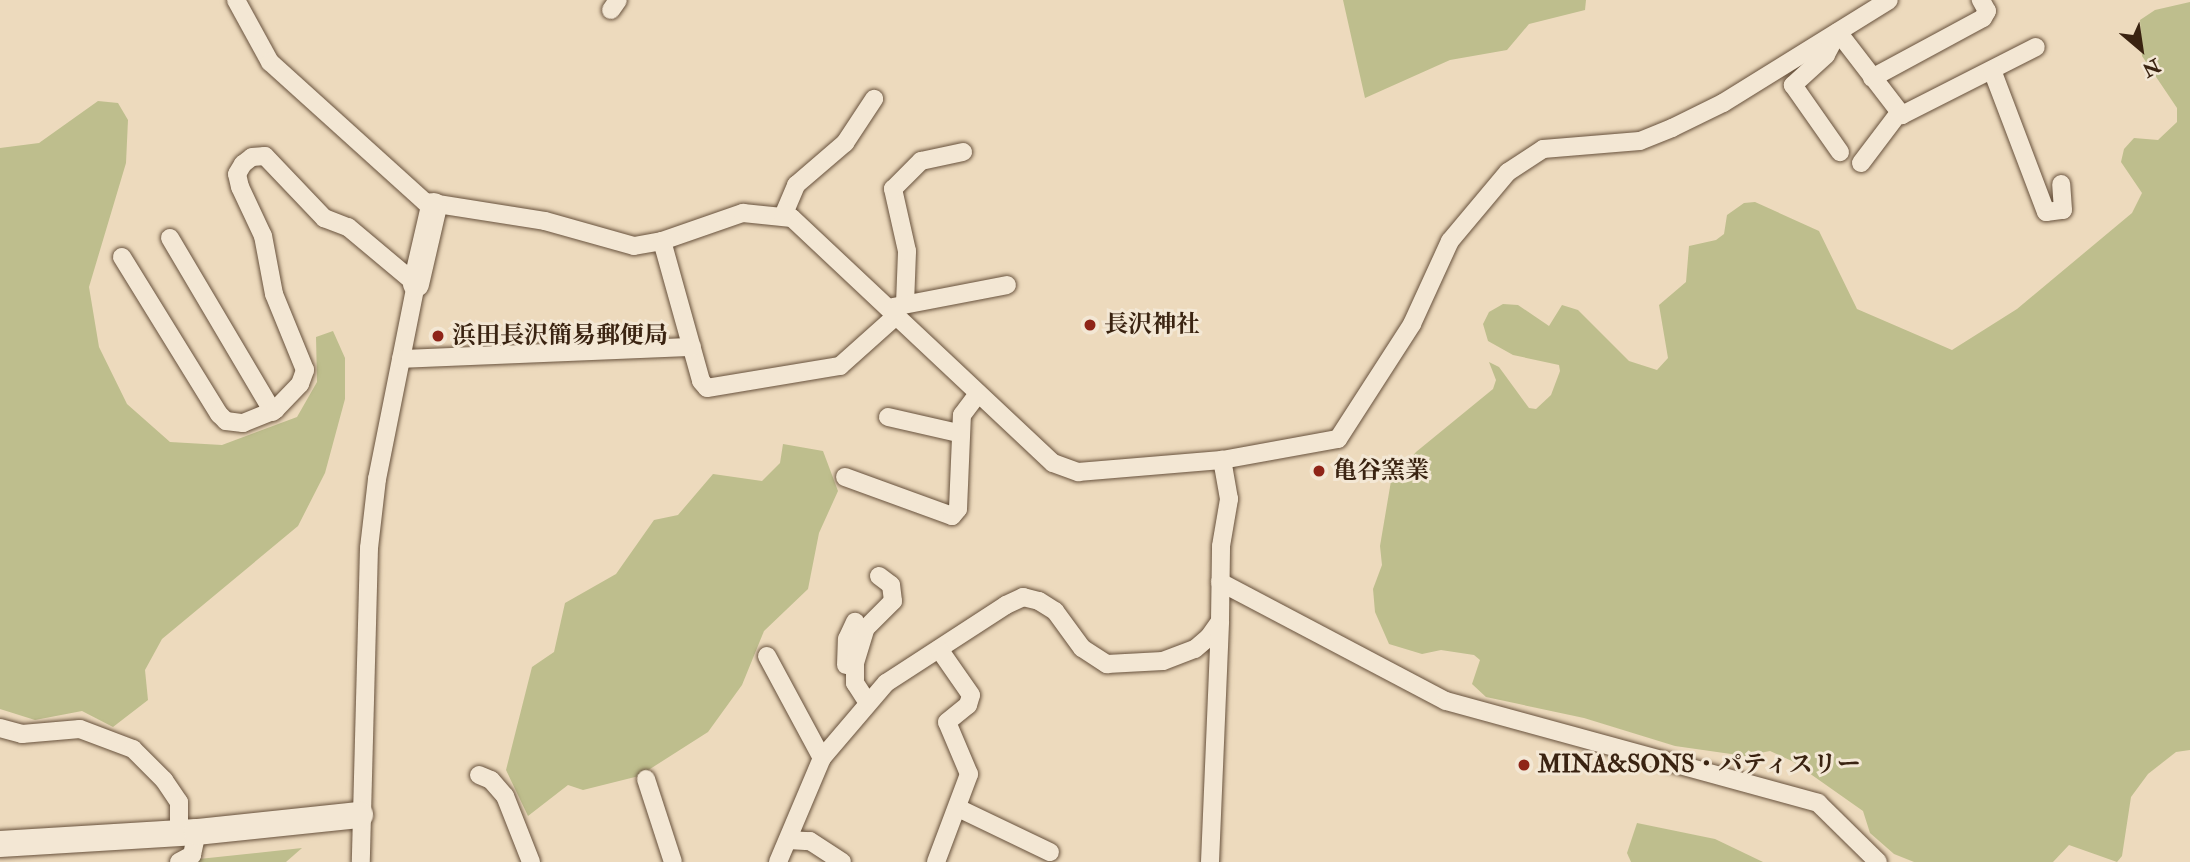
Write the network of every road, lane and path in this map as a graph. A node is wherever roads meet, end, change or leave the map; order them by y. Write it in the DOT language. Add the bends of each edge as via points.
graph roads {
  1 [pos="236,0"];
  2 [pos="1889,0"];
  3 [pos="1981,0"];
  4 [pos="1838,32"];
  5 [pos="2036,47"];
  6 [pos="1992,70"];
  7 [pos="1872,78"];
  8 [pos="874,99"];
  9 [pos="1898,114"];
  10 [pos="963,152"];
  11 [pos="1840,152"];
  12 [pos="1861,163"];
  13 [pos="2061,184"];
  14 [pos="434,206"];
  15 [pos="783,216"];
  16 [pos="170,238"];
  17 [pos="662,242"];
  18 [pos="122,257"];
  19 [pos="416,284"];
  20 [pos="1007,285"];
  21 [pos="897,309"];
  22 [pos="692,347"];
  23 [pos="401,359"];
  24 [pos="978,394"];
  25 [pos="273,412"];
  26 [pos="888,417"];
  27 [pos="958,433"];
  28 [pos="1222,460"];
  29 [pos="845,477"];
  30 [pos="879,576"];
  31 [pos="1220,582"];
  32 [pos="1220,621"];
  33 [pos="855,622"];
  34 [pos="939,649"];
  35 [pos="767,656"];
  36 [pos="855,683"];
  37 [pos="868,704"];
  38 [pos="0,728"];
  39 [pos="822,758"];
  40 [pos="479,775"];
  41 [pos="646,779"];
  42 [pos="958,808"];
  43 [pos="360,815"];
  44 [pos="188,833"];
  45 [pos="788,840"];
  46 [pos="0,844"];
  47 [pos="1050,852"];
  48 [pos="179,862"];
  49 [pos="361,862"];
  50 [pos="531,862"];
  51 [pos="673,862"];
  52 [pos="778,862"];
  53 [pos="842,862"];
  54 [pos="936,862"];
  55 [pos="1210,862"];
  56 [pos="1878,862"];
  1 -- 14 [label="street" via="270,62 414,194"];
  2 -- 4 [label="street"];
  3 -- 7 [label="street" via="1985,17"];
  4 -- 7 [label="street"];
  4 -- 11 [label="street" via="1826,55 1793,85"];
  4 -- 28 [label="street" via="1723,103 1672,128 1640,141 1544,149 1508,172 1450,241 1412,324 1338,439"];
  5 -- 6 [label="street"];
  6 -- 9 [label="street" via="1911,114"];
  6 -- 13 [label="street" via="2046,212 2063,210"];
  7 -- 9 [label="street"];
  8 -- 15 [label="street" via="845,143 796,184"];
  9 -- 12 [label="street"];
  10 -- 21 [label="street" via="921,161 892,189 907,251"];
  14 -- 17 [label="street" via="545,221 634,246"];
  14 -- 19 [label="street"];
  15 -- 17 [label="street" via="743,213"];
  15 -- 21 [label="street" via="812,233"];
  16 -- 25 [label="street"];
  17 -- 22 [label="street"];
  18 -- 25 [label="street" via="219,415 243,423"];
  19 -- 23 [label="street"];
  19 -- 25 [label="street" via="348,227 324,218 265,156 252,157 243,164 237,174 240,187 255,212 274,294 305,370 300,384"];
  20 -- 21 [label="street"];
  21 -- 22 [label="street" via="840,366 712,389 701,381"];
  21 -- 24 [label="street"];
  22 -- 23 [label="street"];
  23 -- 43 [label="street" via="369,548"];
  24 -- 27 [label="street" via="962,415"];
  24 -- 28 [label="street" via="1053,463 1078,472"];
  26 -- 27 [label="street"];
  27 -- 29 [label="street" via="958,509 952,516"];
  28 -- 31 [label="street" via="1229,499"];
  30 -- 36 [label="street" via="891,585 894,597 859,642"];
  31 -- 32 [label="street"];
  31 -- 56 [label="street" via="1446,701 1818,803"];
  32 -- 34 [label="street" via="1195,649 1163,661 1107,664 1082,648 1055,611 1023,597"];
  32 -- 55 [label="street"];
  33 -- 36 [label="street" via="845,657"];
  34 -- 37 [label="street" via="894,674"];
  34 -- 42 [label="street" via="971,695 968,705 947,725 969,768"];
  35 -- 39 [label="street"];
  36 -- 37 [label="street"];
  37 -- 39 [label="street"];
  38 -- 44 [label="street" via="22,734 80,729 133,749 179,802"];
  39 -- 45 [label="street"];
  40 -- 50 [label="street" via="491,780 505,796"];
  41 -- 51 [label="street"];
  42 -- 47 [label="street"];
  42 -- 54 [label="street"];
  43 -- 44 [label="street"];
  43 -- 49 [label="street"];
  44 -- 46 [label="street"];
  44 -- 48 [label="street" via="192,855"];
  45 -- 52 [label="street"];
  45 -- 53 [label="street" via="810,841"];
}
